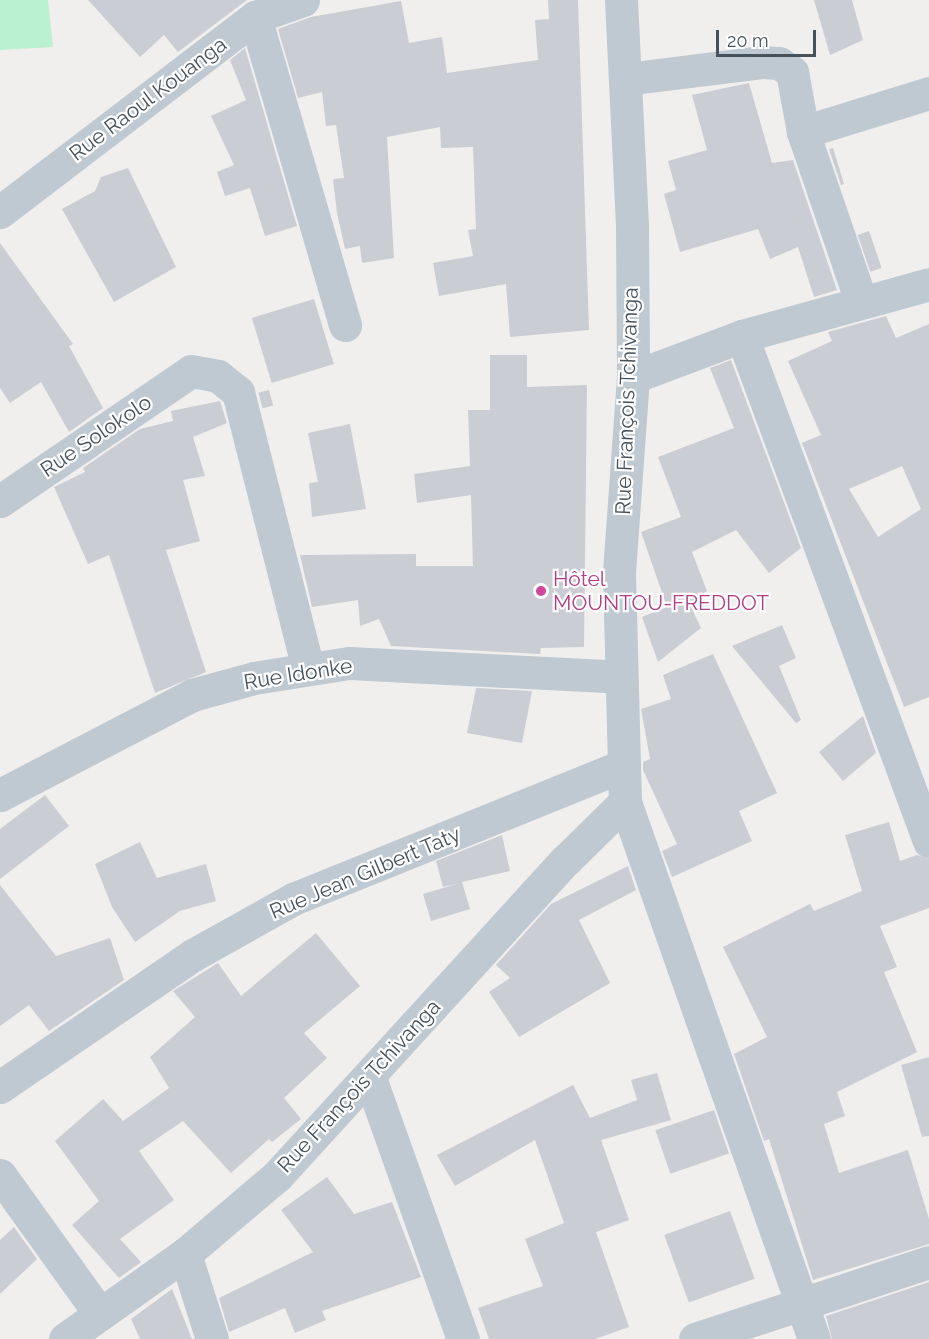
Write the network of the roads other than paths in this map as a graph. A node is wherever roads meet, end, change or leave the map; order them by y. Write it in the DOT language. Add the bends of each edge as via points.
graph roads {
  1 [pos="303,0"];
  2 [pos="621,0"];
  3 [pos="255,17"];
  4 [pos="626,79"];
  5 [pos="929,93"];
  6 [pos="803,132"];
  7 [pos="0,212"];
  8 [pos="929,284"];
  9 [pos="861,301"];
  10 [pos="345,325"];
  11 [pos="742,336"];
  12 [pos="633,377"];
  13 [pos="0,501"];
  14 [pos="308,668"];
  15 [pos="621,677"];
  16 [pos="624,765"];
  17 [pos="0,795"];
  18 [pos="625,802"];
  19 [pos="929,842"];
  20 [pos="370,1078"];
  21 [pos="0,1087"];
  22 [pos="0,1175"];
  23 [pos="185,1254"];
  24 [pos="929,1262"];
  25 [pos="803,1303"];
  26 [pos="100,1314"];
  27 [pos="65,1339"];
  28 [pos="212,1339"];
  29 [pos="463,1339"];
  30 [pos="695,1339"];
  31 [pos="814,1339"];
  1 -- 3 [label="street, Rue Raoul Kouanga"];
  2 -- 4 [label="street, Rue François Tchivanga"];
  3 -- 7 [label="street, Rue Raoul Kouanga"];
  3 -- 10 [label="street"];
  4 -- 6 [label="street" via="779,63 792,72"];
  4 -- 12 [label="street, Rue François Tchivanga"];
  5 -- 6 [label="street"];
  6 -- 9 [label="street"];
  8 -- 9 [label="street"];
  9 -- 11 [label="street"];
  11 -- 12 [label="street"];
  11 -- 19 [label="street"];
  12 -- 15 [label="street, Rue François Tchivanga" via="619,574"];
  13 -- 14 [label="street, Rue Solokolo" via="191,371 218,376 238,392"];
  14 -- 15 [label="street, Rue Idonke" via="349,663"];
  14 -- 17 [label="street, Rue Idonke" via="192,695"];
  15 -- 16 [label="street, Rue François Tchivanga"];
  16 -- 18 [label="street, Rue François Tchivanga"];
  16 -- 21 [label="street, Rue Jean Gilbert Taty" via="293,899 193,956"];
  18 -- 20 [label="street, Rue François Tchivanga" via="566,860"];
  18 -- 25 [label="street, Rue François Tchivanga"];
  20 -- 23 [label="street, Rue François Tchivanga" via="277,1176"];
  20 -- 29 [label="street"];
  22 -- 26 [label="street"];
  23 -- 26 [label="street, Rue François Tchivanga"];
  23 -- 28 [label="street"];
  24 -- 25 [label="street"];
  25 -- 30 [label="street"];
  25 -- 31 [label="street, Rue François Tchivanga"];
  26 -- 27 [label="street, Rue François Tchivanga"];
}
